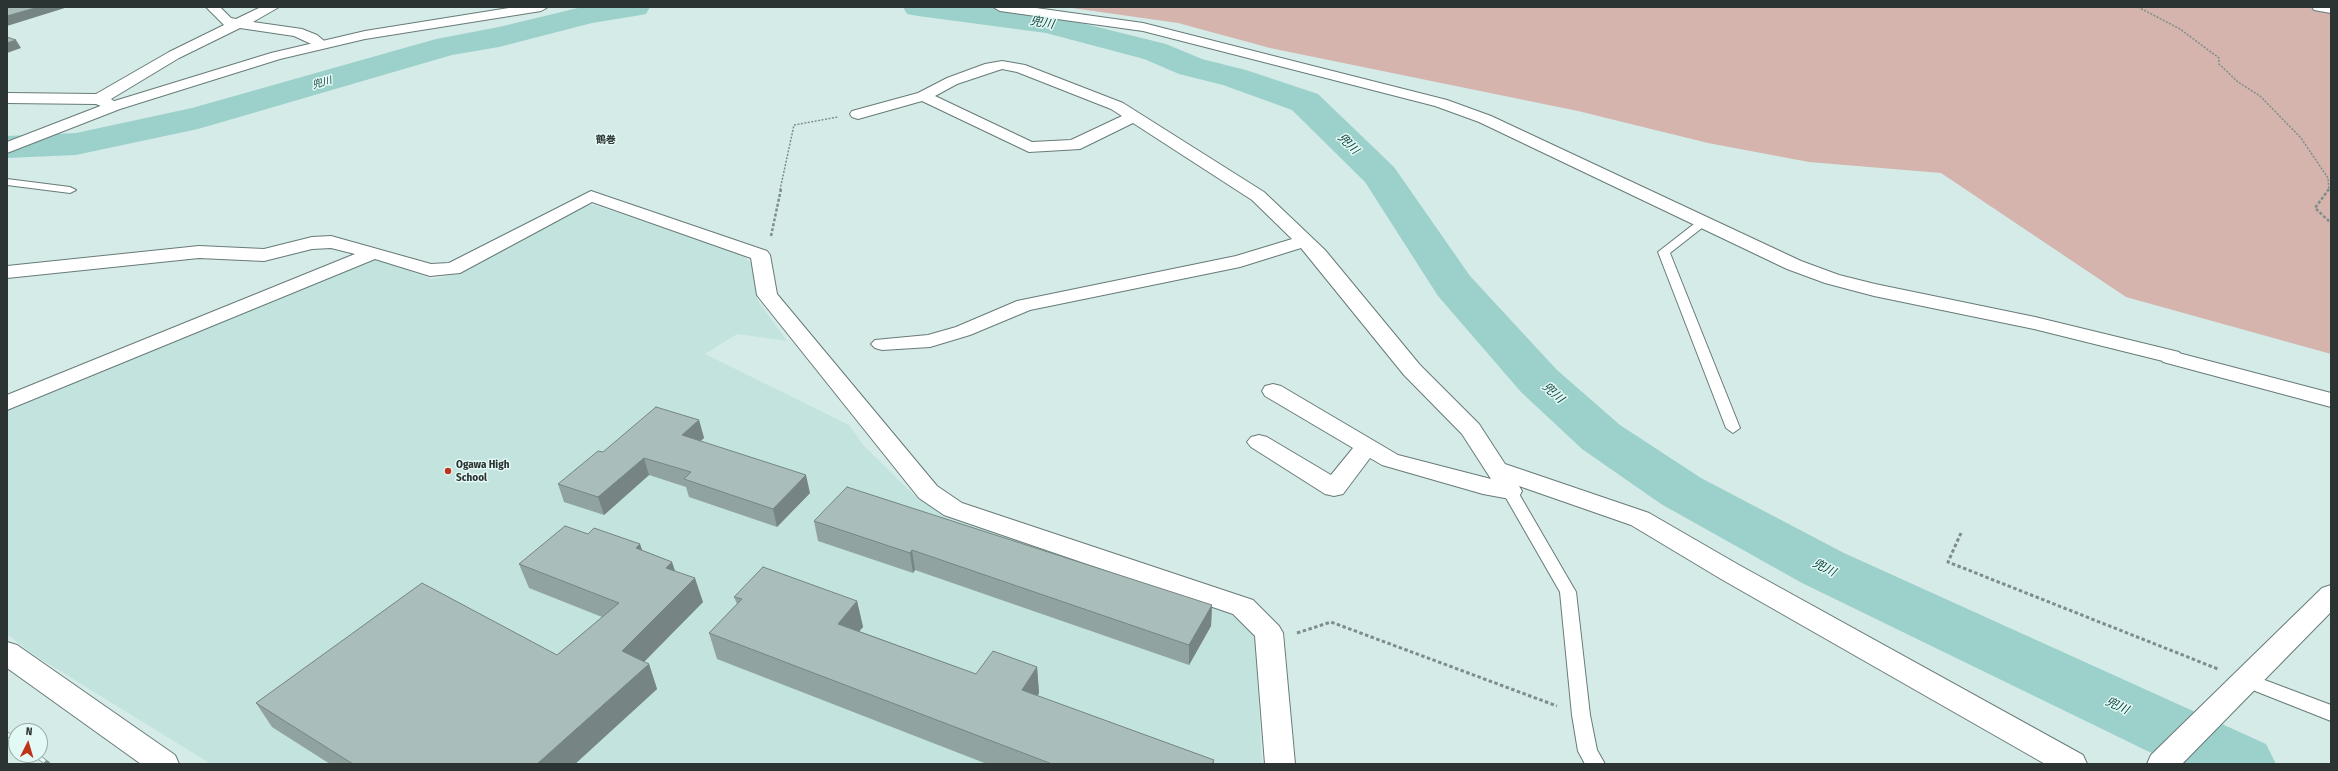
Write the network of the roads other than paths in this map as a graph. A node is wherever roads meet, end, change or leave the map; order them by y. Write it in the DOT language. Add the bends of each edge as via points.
graph roads {
  1 [pos="213,7"];
  2 [pos="272,7"];
  3 [pos="541,7"];
  4 [pos="1000,7"];
  5 [pos="2319,7"];
  6 [pos="2331,9"];
  7 [pos="235,24"];
  8 [pos="322,45"];
  9 [pos="923,96"];
  10 [pos="7,98"];
  11 [pos="107,105"];
  12 [pos="858,114"];
  13 [pos="1134,117"];
  14 [pos="7,148"];
  15 [pos="7,182"];
  16 [pos="70,190"];
  17 [pos="1702,222"];
  18 [pos="1305,241"];
  19 [pos="374,253"];
  20 [pos="7,272"];
  21 [pos="882,344"];
  22 [pos="1273,391"];
  23 [pos="2331,400"];
  24 [pos="7,403"];
  25 [pos="1733,428"];
  26 [pos="1259,442"];
  27 [pos="1367,446"];
  28 [pos="1503,480"];
  29 [pos="2331,595"];
  30 [pos="7,652"];
  31 [pos="2244,682"];
  32 [pos="2331,713"];
  33 [pos="164,764"];
  34 [pos="1280,764"];
  35 [pos="1595,764"];
  36 [pos="2072,764"];
  37 [pos="2162,764"];
  1 -- 7 [label="street" via="227,22"];
  2 -- 7 [label="street"];
  3 -- 8 [label="street" via="416,26"];
  4 -- 17 [label="street" via="1143,27 1442,103 1485,119"];
  5 -- 6 [label="street"];
  7 -- 8 [label="street" via="297,32"];
  7 -- 11 [label="street" via="174,55"];
  8 -- 11 [label="street"];
  9 -- 12 [label="street"];
  9 -- 13 [label="street" via="952,81 1002,65 1020,68 1054,81 1117,106"];
  9 -- 13 [label="street" via="1029,147 1074,145"];
  10 -- 11 [label="street"];
  11 -- 14 [label="street"];
  13 -- 18 [label="street" via="1258,196"];
  15 -- 16 [label="lane"];
  17 -- 23 [label="street" via="1794,265 1832,279 2035,323"];
  17 -- 25 [label="lane" via="1664,252"];
  18 -- 21 [label="street" via="1240,261 1024,305 962,331 930,340"];
  18 -- 28 [label="street" via="1412,370 1471,429"];
  19 -- 20 [label="street" via="331,242 312,243 264,255 198,252"];
  19 -- 24 [label="street"];
  19 -- 34 [label="street" via="430,270 453,269 591,196 760,255 767,295 928,492 953,509 1243,607 1269,633"];
  22 -- 27 [label="street"];
  26 -- 27 [label="street" via="1334,488"];
  27 -- 28 [label="street" via="1390,460 1483,486"];
  28 -- 35 [label="lane" via="1568,592 1581,715 1588,751"];
  28 -- 36 [label="street" via="1640,519"];
  29 -- 31 [label="street"];
  30 -- 33 [label="street"];
  31 -- 32 [label="lane"];
  31 -- 37 [label="street"];
}
